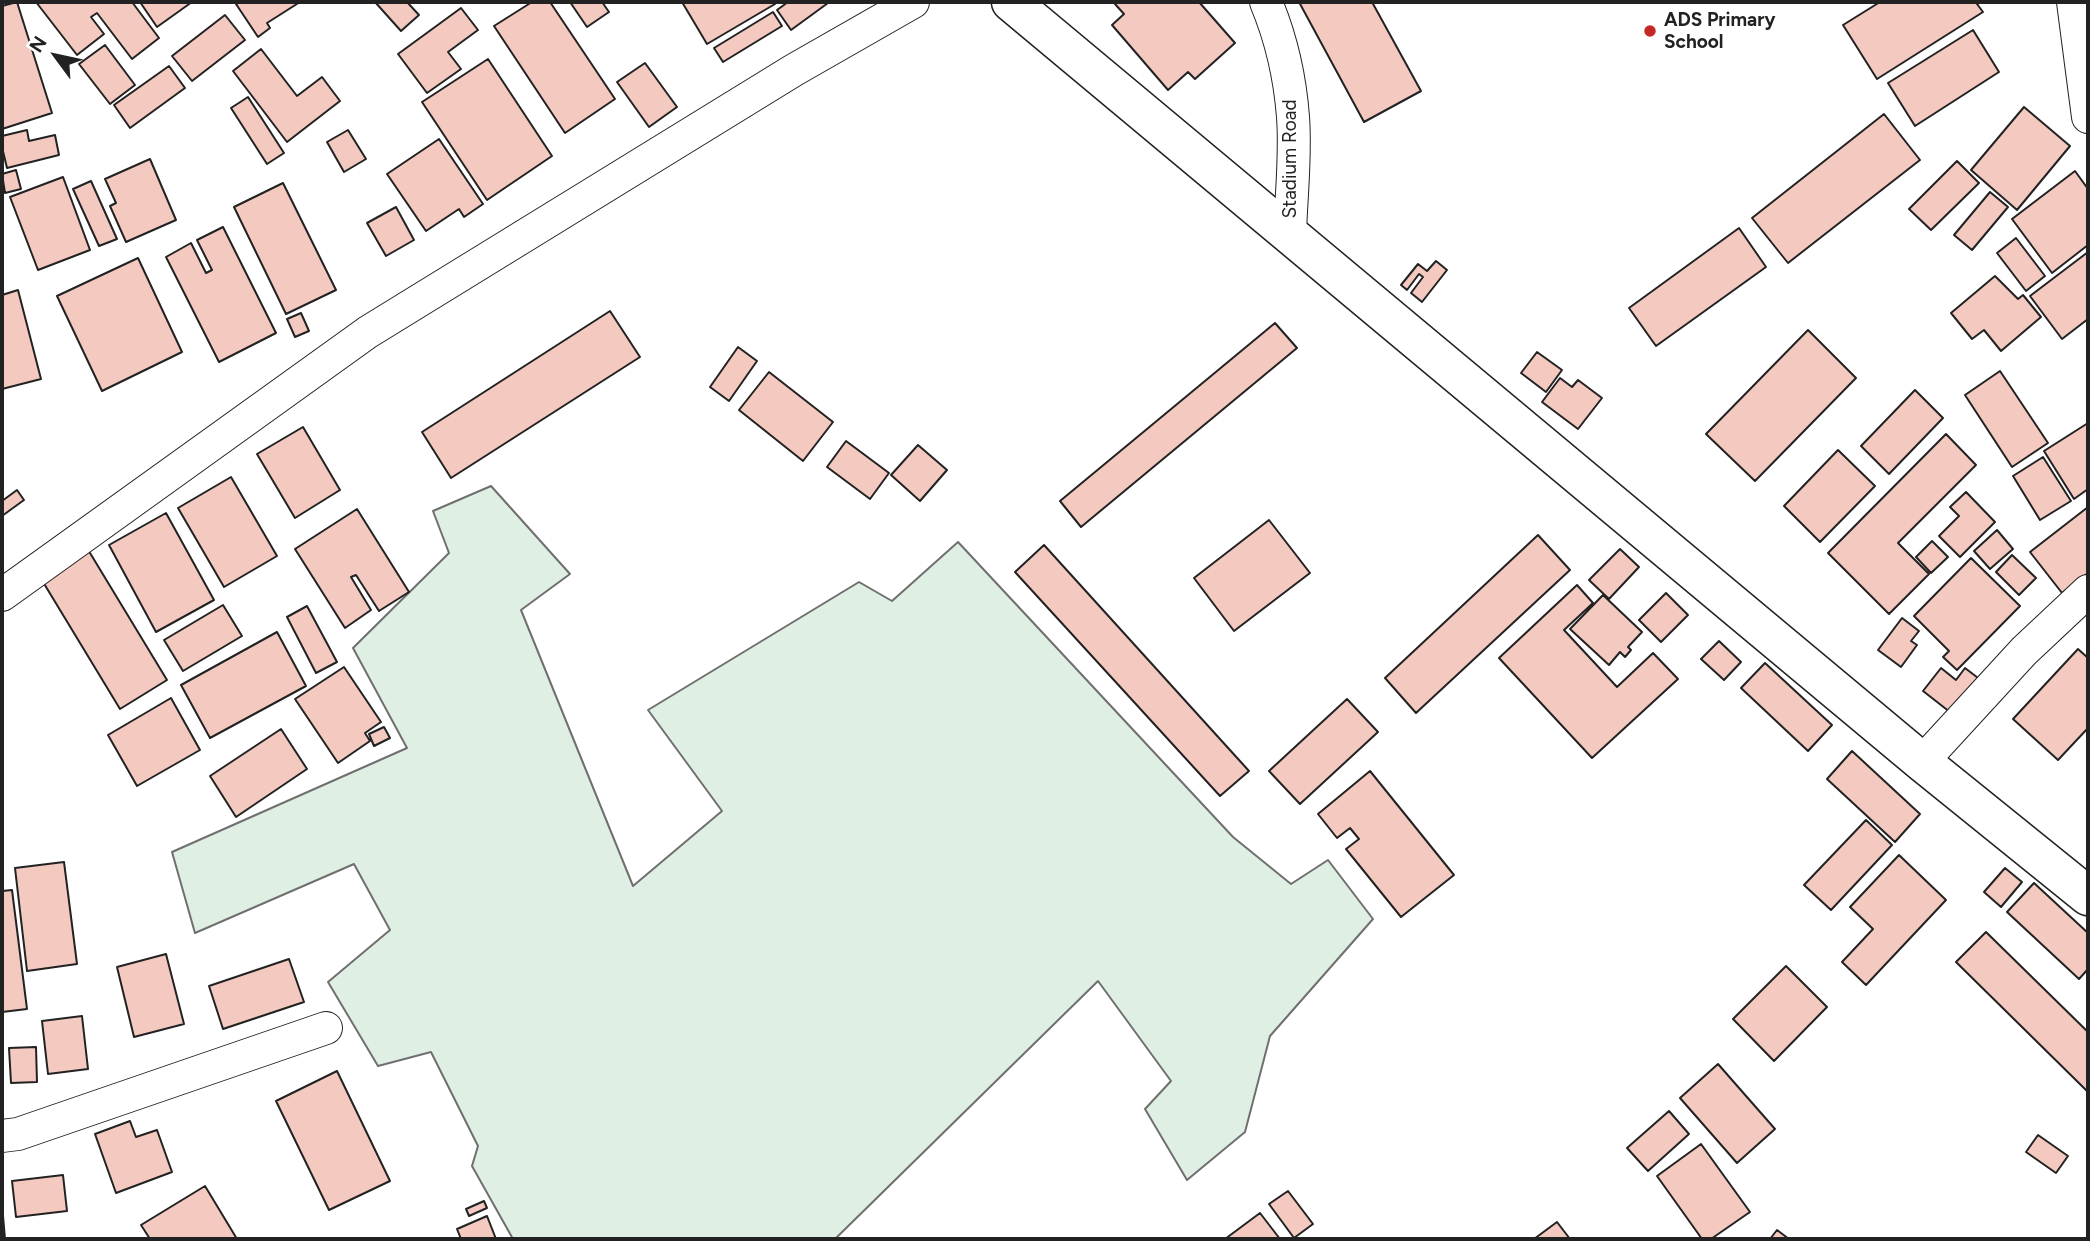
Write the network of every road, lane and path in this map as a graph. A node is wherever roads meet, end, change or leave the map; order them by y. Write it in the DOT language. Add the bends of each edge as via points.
graph roads {
  1 [pos="913,2"];
  2 [pos="1011,2"];
  3 [pos="1266,2"];
  4 [pos="2073,2"];
  5 [pos="2088,117"];
  6 [pos="1290,235"];
  7 [pos="2088,591"];
  8 [pos="2,595"];
  9 [pos="1922,762"];
  10 [pos="2088,895"];
  11 [pos="326,1028"];
  12 [pos="2,1136"];
  1 -- 8 [label="street" via="368,332"];
  2 -- 6 [label="main road"];
  3 -- 6 [label="street, Stadium Road" via="1289,80 1294,119"];
  4 -- 5 [label="street"];
  6 -- 9 [label="main road"];
  7 -- 9 [label="street"];
  9 -- 10 [label="main road"];
  11 -- 12 [label="street"];
}
